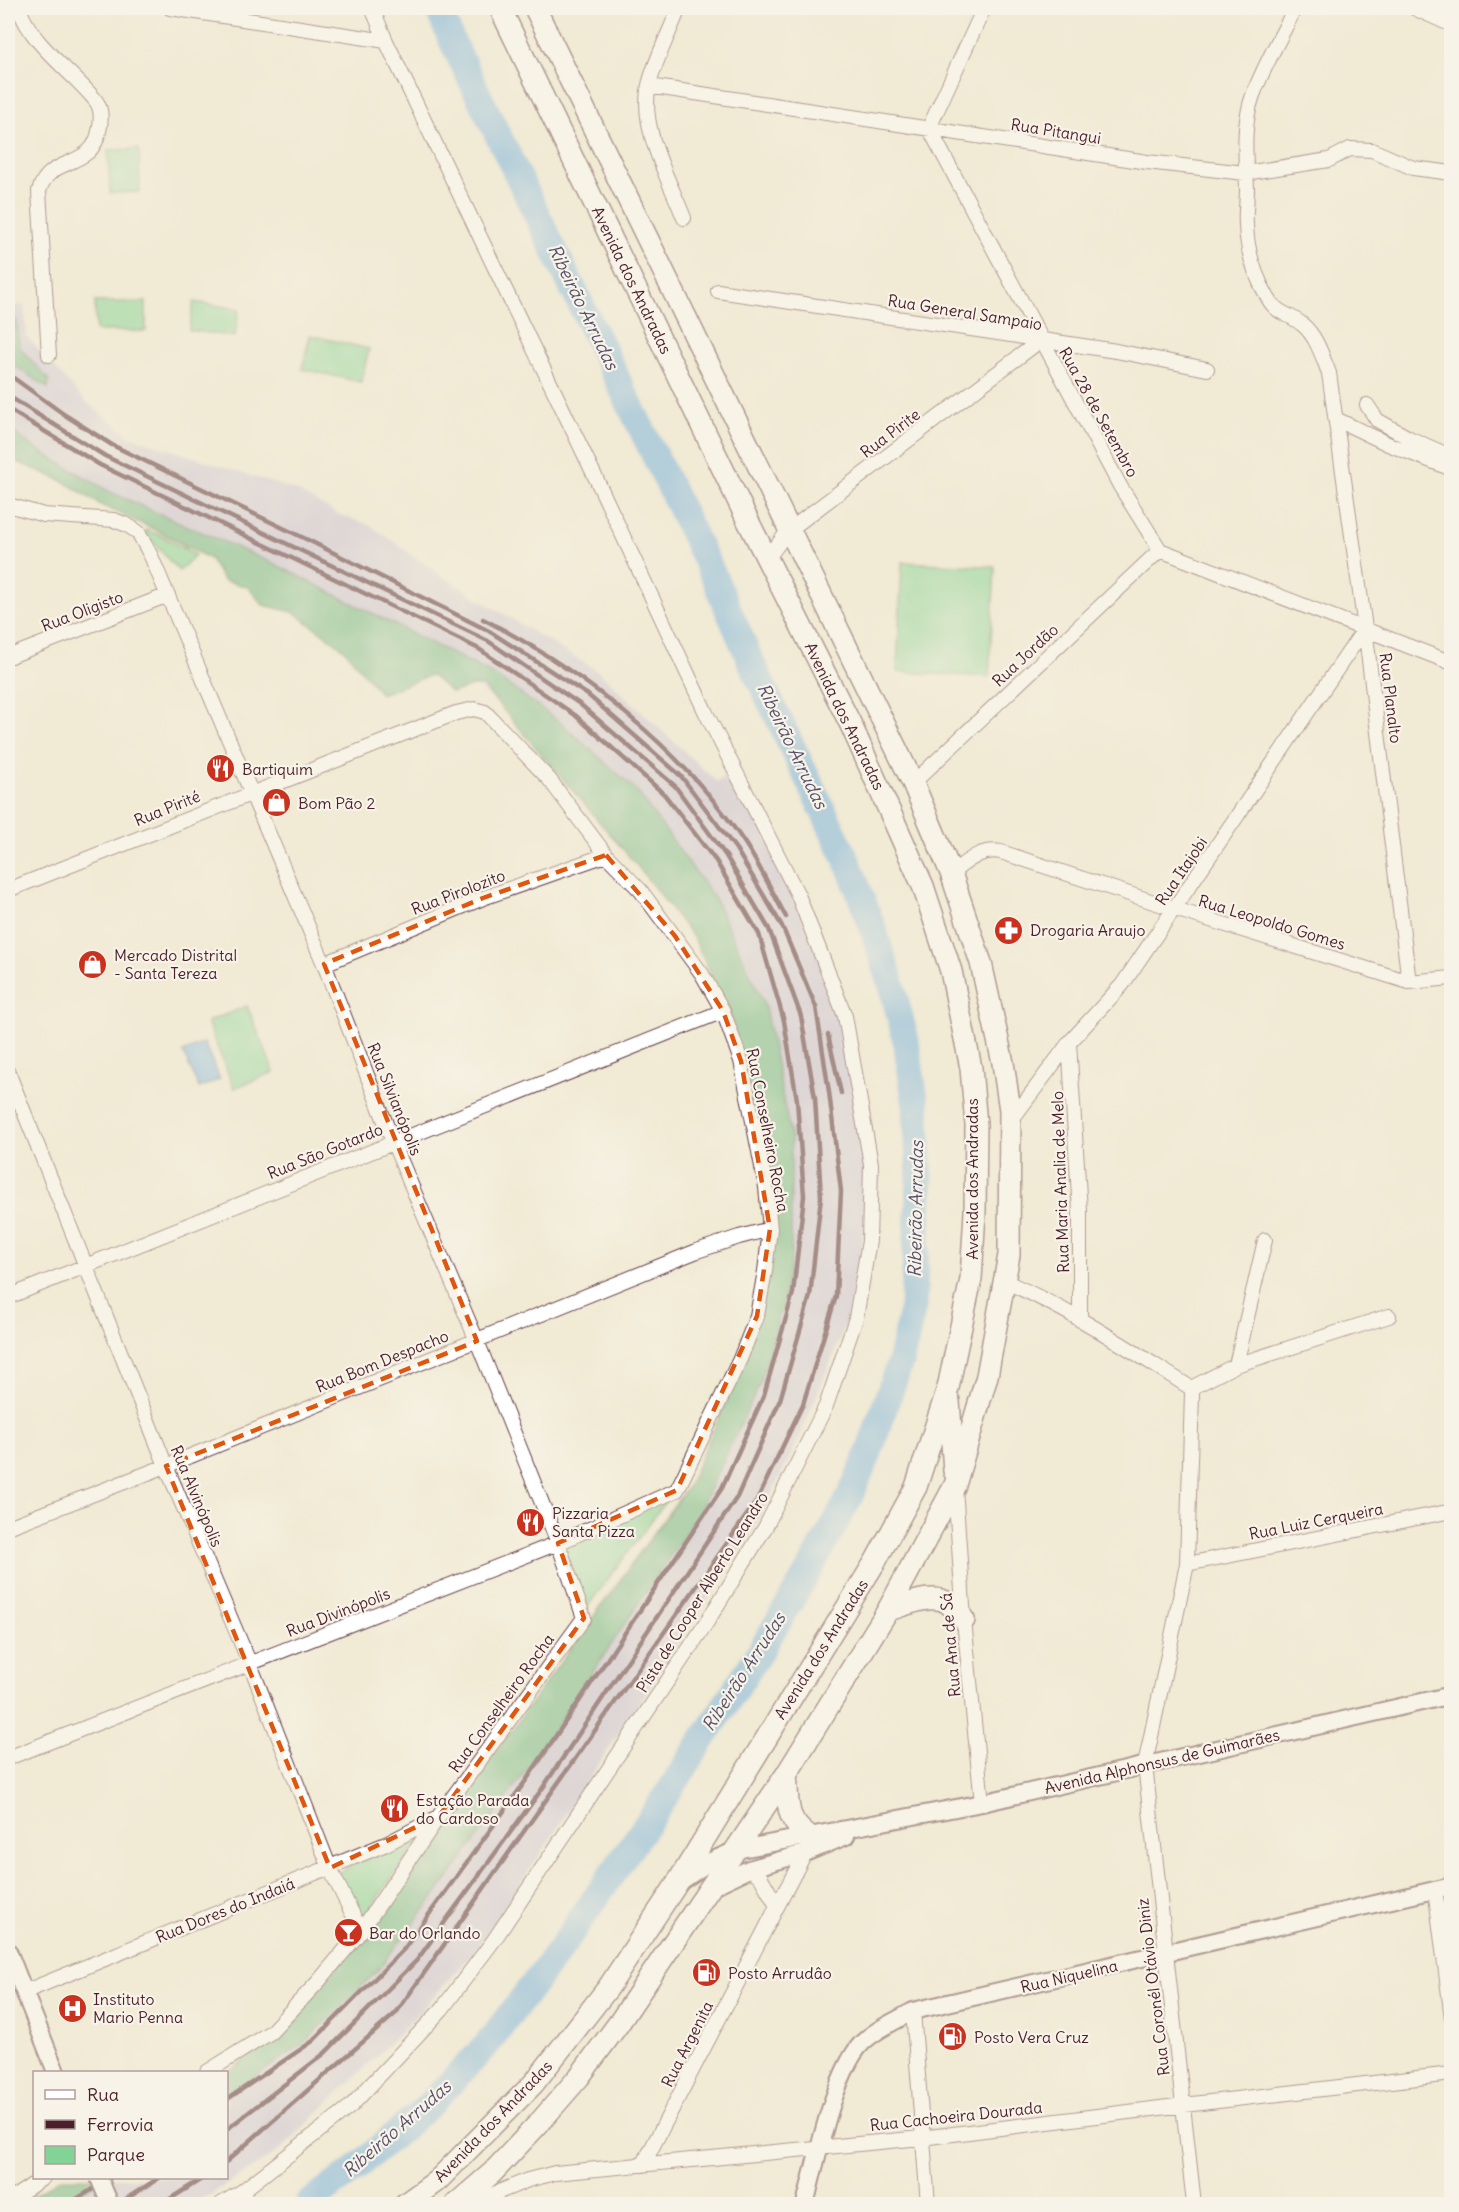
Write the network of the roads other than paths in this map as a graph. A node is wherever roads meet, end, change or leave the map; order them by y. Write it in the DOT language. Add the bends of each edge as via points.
graph roads {
  1 [pos="19,8"];
  2 [pos="170,8"];
  3 [pos="372,8"];
  4 [pos="500,8"];
  5 [pos="535,8"];
  6 [pos="679,8"];
  7 [pos="984,8"];
  8 [pos="1294,8"];
  9 [pos="1414,8"];
  10 [pos="1452,25"];
  11 [pos="386,41"];
  12 [pos="649,86"];
  13 [pos="929,128"];
  14 [pos="1245,173"];
  15 [pos="1452,173"];
  16 [pos="684,218"];
  17 [pos="718,291"];
  18 [pos="1041,340"];
  19 [pos="49,355"];
  20 [pos="1207,369"];
  21 [pos="1367,405"];
  22 [pos="1336,419"];
  23 [pos="1452,457"];
  24 [pos="1452,469"];
  25 [pos="8,505"];
  26 [pos="788,531"];
  27 [pos="1160,550"];
  28 [pos="767,559"];
  29 [pos="168,595"];
  30 [pos="1365,628"];
  31 [pos="8,657"];
  32 [pos="1452,663"];
  33 [pos="474,709"];
  34 [pos="912,783"];
  35 [pos="250,793"];
  36 [pos="884,795"];
  37 [pos="606,855"];
  38 [pos="951,873"];
  39 [pos="8,890"];
  40 [pos="1175,909"];
  41 [pos="324,964"];
  42 [pos="1452,978"];
  43 [pos="1409,982"];
  44 [pos="723,1011"];
  45 [pos="1070,1043"];
  46 [pos="8,1072"];
  47 [pos="1010,1122"];
  48 [pos="393,1142"];
  49 [pos="770,1229"];
  50 [pos="1266,1240"];
  51 [pos="85,1266"];
  52 [pos="1004,1281"];
  53 [pos="8,1297"];
  54 [pos="1389,1316"];
  55 [pos="1080,1320"];
  56 [pos="477,1341"];
  57 [pos="1236,1365"];
  58 [pos="948,1388"];
  59 [pos="1191,1388"];
  60 [pos="166,1466"];
  61 [pos="955,1485"];
  62 [pos="677,1490"];
  63 [pos="1452,1511"];
  64 [pos="8,1527"];
  65 [pos="558,1543"];
  66 [pos="1187,1564"];
  67 [pos="888,1610"];
  68 [pos="584,1618"];
  69 [pos="964,1620"];
  70 [pos="250,1664"];
  71 [pos="1452,1695"];
  72 [pos="8,1758"];
  73 [pos="1145,1766"];
  74 [pos="786,1775"];
  75 [pos="982,1803"];
  76 [pos="439,1816"];
  77 [pos="806,1845"];
  78 [pos="736,1850"];
  79 [pos="330,1868"];
  80 [pos="749,1869"];
  81 [pos="676,1885"];
  82 [pos="711,1887"];
  83 [pos="1444,1888"];
  84 [pos="777,1906"];
  85 [pos="361,1931"];
  86 [pos="8,1951"];
  87 [pos="1166,1954"];
  88 [pos="24,1992"];
  89 [pos="8,1999"];
  90 [pos="913,2011"];
  91 [pos="1452,2018"];
  92 [pos="55,2071"];
  93 [pos="210,2071"];
  94 [pos="1452,2074"];
  95 [pos="1184,2104"];
  96 [pos="921,2138"];
  97 [pos="820,2146"];
  98 [pos="643,2165"];
  99 [pos="494,2172"];
  100 [pos="41,2179"];
  101 [pos="99,2179"];
  102 [pos="241,2192"];
  103 [pos="8,2201"];
  104 [pos="477,2203"];
  105 [pos="110,2205"];
  106 [pos="221,2205"];
  107 [pos="250,2205"];
  108 [pos="405,2205"];
  109 [pos="456,2205"];
  110 [pos="805,2205"];
  111 [pos="928,2205"];
  112 [pos="1194,2205"];
  1 -- 19 [label="street" via="39,41 99,106 101,126 89,151 48,174 39,191"];
  2 -- 11 [label="street"];
  3 -- 11 [label="street"];
  4 -- 28 [label="main road, Avenida dos Andradas"];
  5 -- 26 [label="main road, Avenida dos Andradas"];
  6 -- 12 [label="street"];
  7 -- 13 [label="street"];
  8 -- 14 [label="street, Rua Planalto" via="1252,99 1245,133"];
  9 -- 10 [label="street"];
  11 -- 102 [label="street, Pista de Cooper Alberto Leandro" via="701,701 798,895 845,1016 871,1164 869,1241 856,1318 826,1406 766,1526 702,1630 494,1940 442,2009 351,2106"];
  12 -- 13 [label="street, Rua Pitangui"];
  12 -- 16 [label="street" via="651,136"];
  13 -- 14 [label="street, Rua Pitangui"];
  13 -- 18 [label="street, Rua 28 de Setembro"];
  14 -- 15 [label="street, Rua Pitangui" via="1329,160 1350,149 1372,150 1413,168"];
  14 -- 22 [label="street, Rua Planalto" via="1245,224 1257,277 1271,305 1302,323 1318,345 1329,373"];
  17 -- 18 [label="street, Rua General Sampaio"];
  18 -- 20 [label="street, Rua General Sampaio"];
  18 -- 26 [label="street, Rua Pirite"];
  18 -- 27 [label="street, Rua 28 de Setembro" via="1120,486"];
  21 -- 23 [label="street" via="1377,420"];
  22 -- 24 [label="street"];
  22 -- 30 [label="street, Rua Planalto"];
  25 -- 29 [label="street" via="44,515 114,520 128,525 138,532"];
  26 -- 28 [label="street, Rua Pirite"];
  26 -- 34 [label="main road, Avenida dos Andradas"];
  27 -- 30 [label="street"];
  27 -- 34 [label="street, Rua Jordão"];
  28 -- 36 [label="main road, Avenida dos Andradas"];
  29 -- 31 [label="street, Rua Oligisto"];
  29 -- 35 [label="street, Rua Silvianópolis"];
  30 -- 32 [label="street"];
  30 -- 40 [label="street, Rua Itajobi"];
  30 -- 43 [label="street, Rua Planalto"];
  33 -- 35 [label="street, Rua Pirité"];
  33 -- 37 [label="street, Rua Conselheiro Rocha" via="492,718 549,779"];
  34 -- 36 [label="main road" via="902,795"];
  34 -- 38 [label="main road, Avenida dos Andradas"];
  35 -- 39 [label="street, Rua Pirité"];
  35 -- 41 [label="street, Rua Silvianópolis"];
  36 -- 58 [label="main road, Avenida dos Andradas" via="923,886 951,971 971,1068 976,1125 971,1279"];
  37 -- 41 [label="street, Rua Pirolozito" via="483,898"];
  37 -- 44 [label="street, Rua Conselheiro Rocha" via="675,936"];
  38 -- 40 [label="street, Rua Leopoldo Gomes" via="979,853 990,850"];
  38 -- 47 [label="main road, Avenida dos Andradas" via="995,1020"];
  40 -- 43 [label="street, Rua Leopoldo Gomes"];
  40 -- 45 [label="street, Rua Itajobi" via="1122,985"];
  41 -- 48 [label="street, Rua Silvianópolis"];
  42 -- 43 [label="street, Rua Leopoldo Gomes"];
  44 -- 48 [label="street, Rua São Gotardo"];
  44 -- 49 [label="street, Rua Conselheiro Rocha" via="741,1061 766,1187"];
  45 -- 47 [label="street, Rua Itajobi"];
  45 -- 55 [label="street, Rua Maria Analia de Melo" via="1080,1211"];
  46 -- 51 [label="street, Rua Alvinópolis"];
  47 -- 52 [label="main road, Avenida dos Andradas" via="1010,1255"];
  48 -- 51 [label="street, Rua São Gotardo"];
  48 -- 56 [label="street, Rua Silvianópolis"];
  49 -- 56 [label="street, Rua Bom Despacho" via="697,1251"];
  49 -- 62 [label="street, Rua Conselheiro Rocha" via="756,1316 740,1359"];
  50 -- 57 [label="street"];
  51 -- 53 [label="street, Rua São Gotardo"];
  51 -- 60 [label="street, Rua Alvinópolis"];
  52 -- 55 [label="street"];
  52 -- 61 [label="main road, Avenida dos Andradas" via="987,1376"];
  54 -- 57 [label="street"];
  55 -- 59 [label="street"];
  56 -- 60 [label="street, Rua Bom Despacho"];
  56 -- 65 [label="street, Rua Silvianópolis"];
  57 -- 59 [label="street"];
  58 -- 61 [label="main road"];
  58 -- 81 [label="main road, Avenida dos Andradas" via="916,1487 875,1562"];
  59 -- 66 [label="street, Rua Coronél Otávio Diniz"];
  60 -- 64 [label="street, Rua Bom Despacho"];
  60 -- 70 [label="street, Rua Alvinópolis"];
  61 -- 67 [label="main road, Avenida dos Andradas"];
  61 -- 69 [label="street, Rua Ana de Sá"];
  62 -- 65 [label="street, Rua Divinópolis"];
  63 -- 66 [label="street, Rua Luiz Cerqueira"];
  65 -- 68 [label="street, Rua Silvianópolis"];
  65 -- 70 [label="street, Rua Divinópolis"];
  66 -- 73 [label="street, Rua Coronél Otávio Diniz"];
  67 -- 69 [label="main road" via="936,1599 947,1602"];
  67 -- 74 [label="main road, Avenida dos Andradas"];
  68 -- 76 [label="street, Rua Conselheiro Rocha"];
  69 -- 75 [label="street, Rua Ana de Sá"];
  70 -- 72 [label="street, Rua Divinópolis"];
  70 -- 79 [label="street, Rua Alvinópolis"];
  71 -- 73 [label="street, Avenida Alphonsus de Guimarães"];
  73 -- 75 [label="street, Avenida Alphonsus de Guimarães"];
  73 -- 87 [label="street, Rua Coronél Otávio Diniz"];
  74 -- 77 [label="main road" via="790,1813"];
  74 -- 78 [label="main road, Avenida dos Andradas"];
  75 -- 77 [label="street, Avenida Alphonsus de Guimarães" via="872,1825"];
  76 -- 79 [label="street, Rua Dores do Indaiá"];
  76 -- 85 [label="street, Rua Conselheiro Rocha"];
  77 -- 78 [label="street, Avenida Alphonsus de Guimarães"];
  77 -- 80 [label="street, Avenida Alphonsus de Guimarães"];
  77 -- 84 [label="street, Rua Argenita"];
  78 -- 81 [label="street, Avenida Alphonsus de Guimarães" via="711,1861"];
  78 -- 82 [label="main road, Avenida dos Andradas"];
  79 -- 85 [label="street, Rua Alvinópolis"];
  79 -- 88 [label="street, Rua Dores do Indaiá"];
  80 -- 82 [label="street, Avenida Alphonsus de Guimarães"];
  80 -- 84 [label="street" via="760,1876"];
  81 -- 108 [label="main road, Avenida dos Andradas" via="608,1988 534,2083 438,2180"];
  82 -- 99 [label="main road, Avenida dos Andradas" via="579,2077"];
  83 -- 87 [label="street, Rua Niquelina"];
  83 -- 91 [label="street"];
  84 -- 98 [label="street, Rua Argenita"];
  85 -- 93 [label="street, Rua Conselheiro Rocha" via="271,2032"];
  86 -- 88 [label="street"];
  87 -- 90 [label="street, Rua Niquelina"];
  87 -- 95 [label="street, Rua Coronél Otávio Diniz"];
  88 -- 89 [label="street, Rua Dores do Indaiá"];
  88 -- 92 [label="street"];
  90 -- 96 [label="street"];
  90 -- 97 [label="street, Rua Niquelina" via="874,2033 851,2057"];
  94 -- 95 [label="street, Rua Cachoeira Dourada"];
  95 -- 96 [label="street, Rua Cachoeira Dourada"];
  95 -- 112 [label="street, Rua Coronél Otávio Diniz"];
  96 -- 97 [label="street, Rua Cachoeira Dourada"];
  96 -- 111 [label="street"];
  97 -- 98 [label="street, Rua Cachoeira Dourada"];
  97 -- 110 [label="street, Rua Niquelina"];
  98 -- 104 [label="street, Rua Cachoeira Dourada" via="555,2173 528,2180"];
  99 -- 104 [label="main road"];
  99 -- 109 [label="main road, Avenida dos Andradas"];
  100 -- 103 [label="street"];
  101 -- 105 [label="street, bridge"];
  102 -- 106 [label="street, Pista de Cooper Alberto Leandro"];
  102 -- 107 [label="street"];
}
